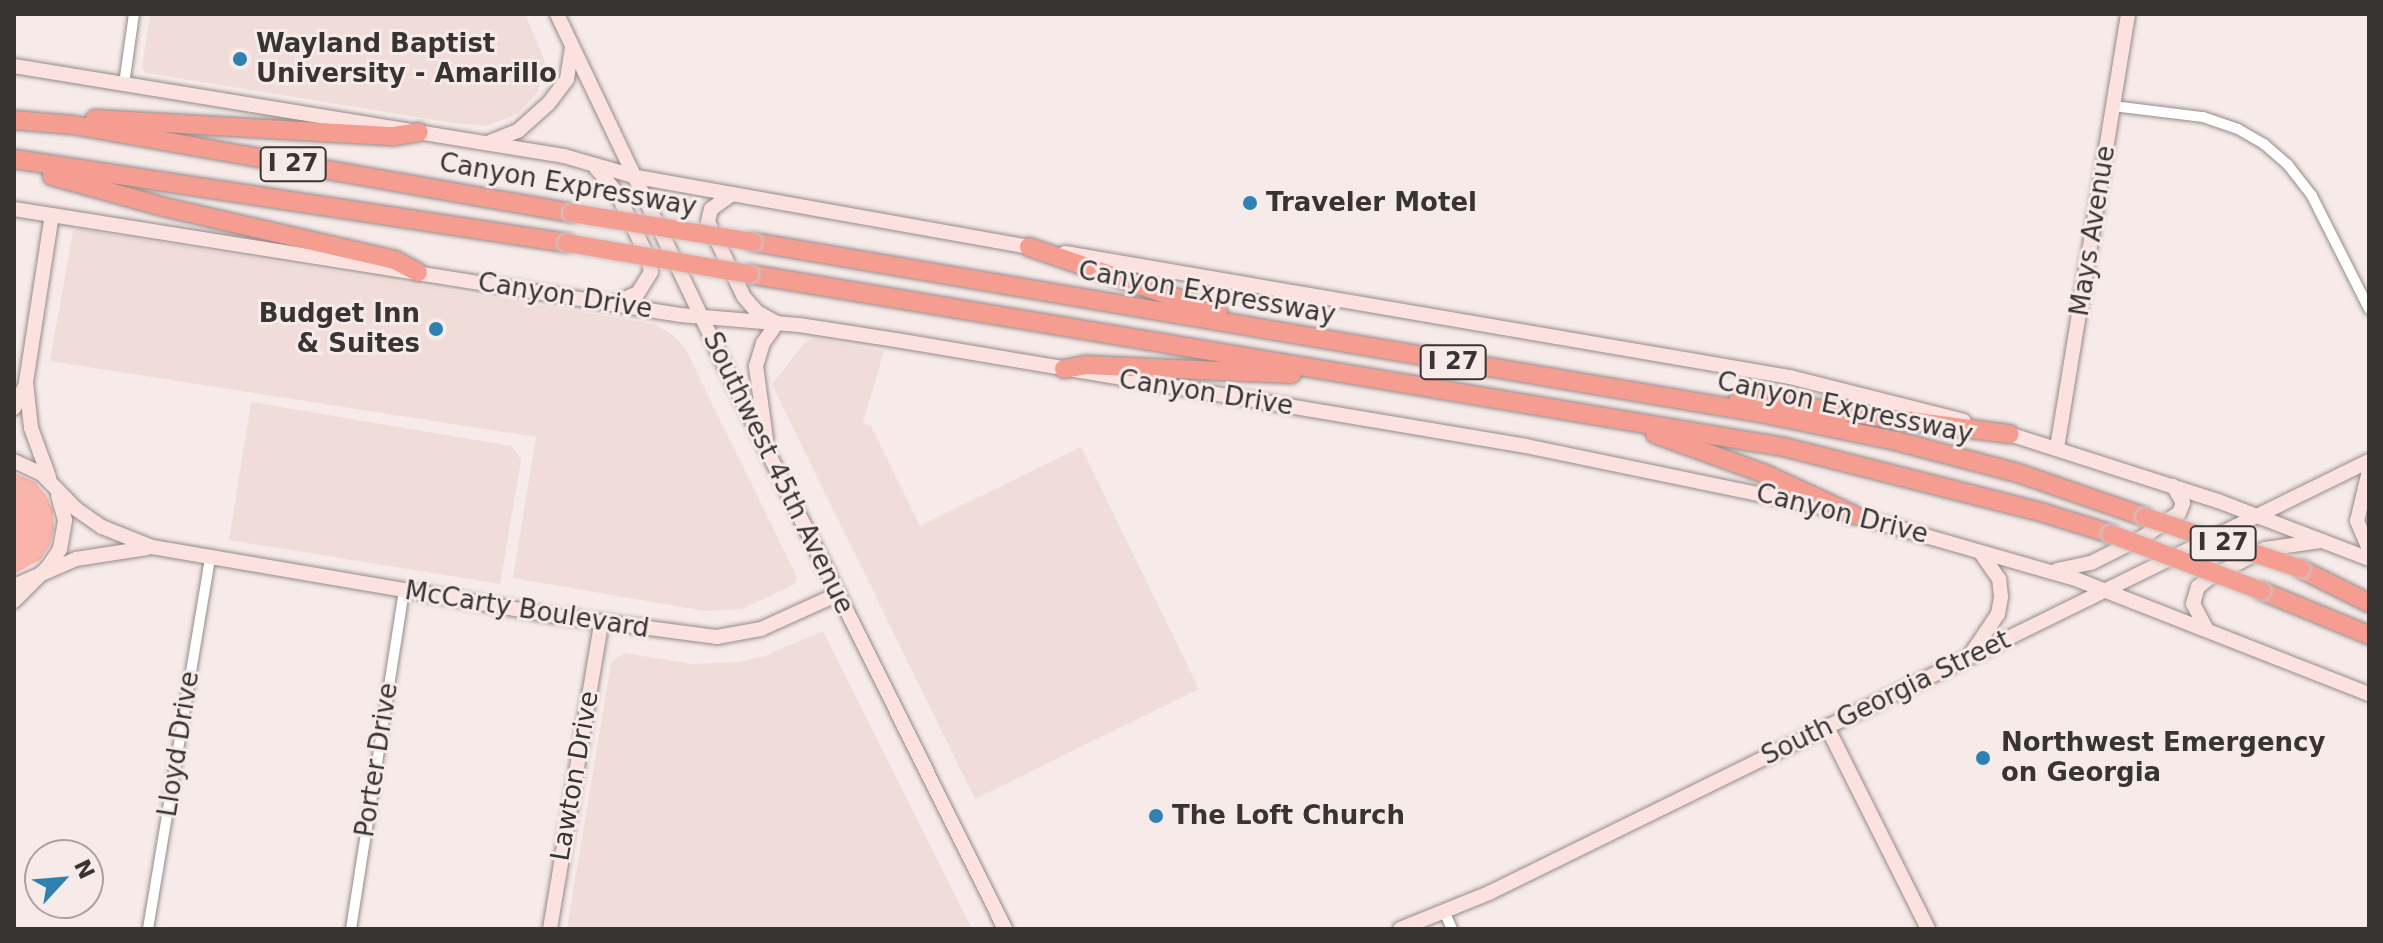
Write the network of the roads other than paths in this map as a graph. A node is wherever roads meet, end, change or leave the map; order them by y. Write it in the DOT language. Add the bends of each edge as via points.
graph roads {
  1 [pos="134,14"];
  2 [pos="557,14"];
  3 [pos="2128,14"];
  4 [pos="573,46"];
  5 [pos="14,66"];
  6 [pos="124,84"];
  7 [pos="2113,106"];
  8 [pos="14,120"];
  9 [pos="73,125"];
  10 [pos="419,132"];
  11 [pos="489,142"];
  12 [pos="14,159"];
  13 [pos="591,163"];
  14 [pos="14,169"];
  15 [pos="637,177"];
  16 [pos="732,194"];
  17 [pos="14,209"];
  18 [pos="52,215"];
  19 [pos="1029,247"];
  20 [pos="418,272"];
  21 [pos="613,304"];
  22 [pos="2369,309"];
  23 [pos="702,317"];
  24 [pos="777,323"];
  25 [pos="1341,343"];
  26 [pos="1064,369"];
  27 [pos="1371,377"];
  28 [pos="26,382"];
  29 [pos="1649,394"];
  30 [pos="14,408"];
  31 [pos="1615,419"];
  32 [pos="2010,434"];
  33 [pos="2057,448"];
  34 [pos="768,451"];
  35 [pos="14,461"];
  36 [pos="2369,461"];
  37 [pos="2369,471"];
  38 [pos="2173,486"];
  39 [pos="56,491"];
  40 [pos="1854,515"];
  41 [pos="2257,516"];
  42 [pos="2323,541"];
  43 [pos="152,547"];
  44 [pos="2369,549"];
  45 [pos="1978,550"];
  46 [pos="210,558"];
  47 [pos="2369,559"];
  48 [pos="2045,570"];
  49 [pos="40,574"];
  50 [pos="14,586"];
  51 [pos="2106,590"];
  52 [pos="404,591"];
  53 [pos="838,594"];
  54 [pos="14,601"];
  55 [pos="2369,603"];
  56 [pos="601,623"];
  57 [pos="2207,630"];
  58 [pos="2369,635"];
  59 [pos="1968,658"];
  60 [pos="2369,694"];
  61 [pos="1827,727"];
  62 [pos="1444,911"];
  63 [pos="148,929"];
  64 [pos="351,929"];
  65 [pos="550,929"];
  66 [pos="1005,929"];
  67 [pos="1400,929"];
  68 [pos="1452,929"];
  69 [pos="1928,929"];
  1 -- 6 [label="street"];
  2 -- 4 [label="main road, Southwest 45th Avenue"];
  3 -- 7 [label="main road, Mays Avenue"];
  4 -- 11 [label="main road" via="567,79 549,103 519,130"];
  4 -- 15 [label="main road, Southwest 45th Avenue"];
  5 -- 6 [label="main road"];
  6 -- 10 [label="main road"];
  7 -- 22 [label="street" via="2203,117 2264,144 2312,196"];
  7 -- 33 [label="main road, Mays Avenue"];
  8 -- 9 [label="highway, Canyon Expressway / I 27"];
  9 -- 10 [label="highway" via="99,118 348,134"];
  9 -- 25 [label="highway, Canyon Expressway / I 27, bridge"];
  10 -- 11 [label="main road"];
  11 -- 13 [label="main road"];
  12 -- 27 [label="highway, Canyon Expressway / I 27, bridge" via="567,243"];
  13 -- 15 [label="main road"];
  13 -- 21 [label="main road" via="617,193 651,272 638,293"];
  14 -- 20 [label="highway" via="395,260"];
  15 -- 16 [label="main road"];
  15 -- 23 [label="main road, Southwest 45th Avenue"];
  16 -- 19 [label="main road"];
  16 -- 24 [label="main road" via="711,209 708,222 744,297"];
  17 -- 18 [label="main road, Canyon Drive"];
  18 -- 20 [label="main road, Canyon Drive"];
  18 -- 28 [label="main road"];
  19 -- 25 [label="highway" via="1204,308"];
  19 -- 32 [label="main road" via="1790,377"];
  20 -- 21 [label="main road, Canyon Drive"];
  21 -- 23 [label="main road, Canyon Drive"];
  23 -- 24 [label="main road, Canyon Drive"];
  23 -- 34 [label="main road, Southwest 45th Avenue"];
  24 -- 26 [label="main road, Canyon Drive"];
  24 -- 34 [label="main road" via="756,366"];
  25 -- 29 [label="highway, Canyon Expressway / I 27"];
  26 -- 27 [label="highway" via="1133,366"];
  26 -- 40 [label="main road, Canyon Drive" via="1526,446"];
  27 -- 31 [label="highway, Canyon Expressway / I 27"];
  28 -- 30 [label="main road"];
  28 -- 39 [label="main road" via="31,428"];
  29 -- 32 [label="highway" via="1683,392"];
  29 -- 55 [label="highway, Canyon Expressway / I 27, bridge" via="1896,441 2018,473 2301,569"];
  31 -- 40 [label="highway" via="1763,473"];
  31 -- 58 [label="highway, Canyon Expressway / I 27, bridge" via="1784,447 2044,513"];
  32 -- 33 [label="main road"];
  33 -- 38 [label="main road"];
  34 -- 53 [label="main road, Southwest 45th Avenue"];
  35 -- 39 [label="main road" via="42,474"];
  36 -- 41 [label="main road, South Georgia Street"];
  37 -- 44 [label="main road" via="2357,521"];
  38 -- 41 [label="main road"];
  38 -- 48 [label="main road" via="2182,507 2143,537 2091,563"];
  39 -- 43 [label="main road" via="102,527"];
  39 -- 49 [label="main road" via="64,510 64,535 53,561"];
  40 -- 45 [label="main road, Canyon Drive"];
  41 -- 42 [label="main road"];
  41 -- 51 [label="main road, South Georgia Street"];
  42 -- 47 [label="main road"];
  42 -- 57 [label="main road" via="2265,549 2209,578 2198,587 2193,604"];
  43 -- 46 [label="main road, McCarty Boulevard"];
  43 -- 49 [label="main road" via="76,559"];
  45 -- 48 [label="main road, Canyon Drive"];
  45 -- 59 [label="main road" via="1991,562 2001,597 1998,614"];
  46 -- 52 [label="main road, McCarty Boulevard"];
  46 -- 63 [label="street, Lloyd Drive"];
  48 -- 51 [label="main road, Canyon Drive"];
  49 -- 50 [label="main road"];
  49 -- 54 [label="main road"];
  51 -- 57 [label="main road, Canyon Drive"];
  51 -- 59 [label="main road, South Georgia Street"];
  52 -- 56 [label="main road, McCarty Boulevard"];
  52 -- 64 [label="street, Porter Drive"];
  53 -- 56 [label="main road, McCarty Boulevard" via="761,629 717,637"];
  53 -- 66 [label="main road, Southwest 45th Avenue"];
  56 -- 65 [label="main road, Lawton Drive"];
  57 -- 60 [label="main road, Canyon Drive"];
  59 -- 61 [label="main road, South Georgia Street"];
  61 -- 62 [label="main road, South Georgia Street"];
  61 -- 69 [label="main road"];
  62 -- 67 [label="main road, South Georgia Street"];
  62 -- 68 [label="street"];
}
